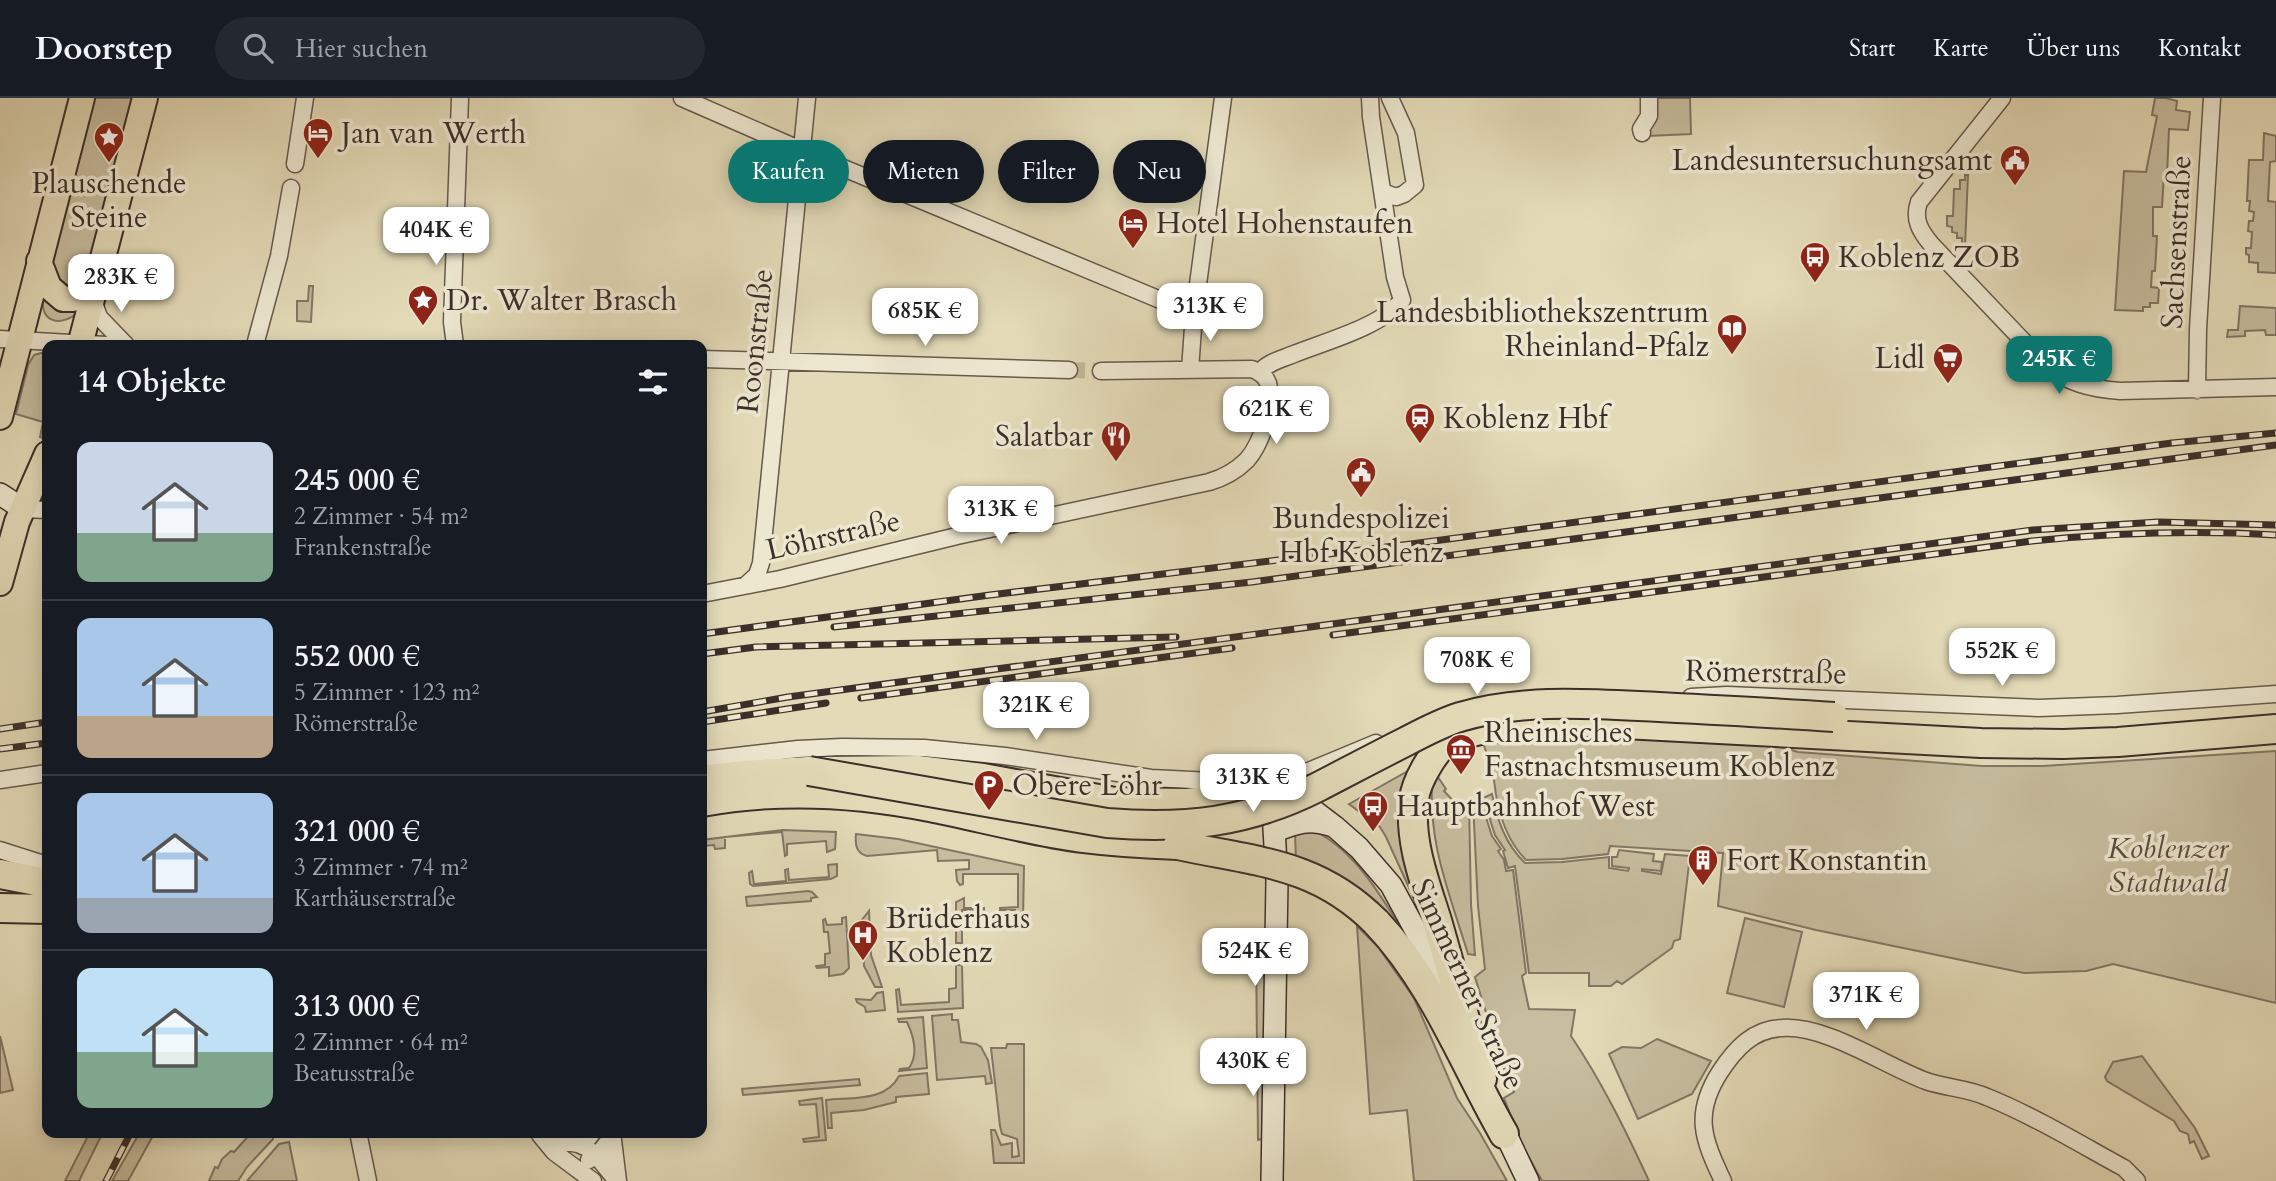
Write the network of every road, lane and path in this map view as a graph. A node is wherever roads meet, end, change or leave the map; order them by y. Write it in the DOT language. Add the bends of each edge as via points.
graph roads {
  1 [pos="82,98"];
  2 [pos="145,98"];
  3 [pos="305,98"];
  4 [pos="460,98"];
  5 [pos="681,98"];
  6 [pos="807,98"];
  7 [pos="1223,98"];
  8 [pos="1370,98"];
  9 [pos="1649,98"];
  10 [pos="2002,98"];
  11 [pos="2212,98"];
  12 [pos="1390,99"];
  13 [pos="1992,105"];
  14 [pos="1642,132"];
  15 [pos="779,140"];
  16 [pos="803,140"];
  17 [pos="295,164"];
  18 [pos="849,170"];
  19 [pos="291,188"];
  20 [pos="1383,192"];
  21 [pos="797,203"];
  22 [pos="39,261"];
  23 [pos="94,292"];
  24 [pos="1194,314"];
  25 [pos="10,340"];
  26 [pos="81,340"];
  27 [pos="121,340"];
  28 [pos="256,340"];
  29 [pos="454,340"];
  30 [pos="42,342"];
  31 [pos="707,359"];
  32 [pos="781,362"];
  33 [pos="1069,370"];
  34 [pos="1190,370"];
  35 [pos="1101,371"];
  36 [pos="1260,372"];
  37 [pos="2276,387"];
  38 [pos="2197,390"];
  39 [pos="0,417"];
  40 [pos="42,465"];
  41 [pos="0,494"];
  42 [pos="23,509"];
  43 [pos="0,583"];
  44 [pos="746,585"];
  45 [pos="707,593"];
  46 [pos="2276,694"];
  47 [pos="2276,710"];
  48 [pos="2276,729"];
  49 [pos="1981,734"];
  50 [pos="1447,742"];
  51 [pos="707,759"];
  52 [pos="808,771"];
  53 [pos="42,774"];
  54 [pos="707,779"];
  55 [pos="0,780"];
  56 [pos="1272,794"];
  57 [pos="707,802"];
  58 [pos="1334,826"];
  59 [pos="1276,831"];
  60 [pos="1178,845"];
  61 [pos="0,850"];
  62 [pos="42,863"];
  63 [pos="0,874"];
  64 [pos="42,882"];
  65 [pos="0,908"];
  66 [pos="42,909"];
  67 [pos="1482,1079"];
  68 [pos="1504,1134"];
  69 [pos="359,1138"];
  70 [pos="544,1138"];
  71 [pos="553,1138"];
  72 [pos="588,1138"];
  73 [pos="578,1144"];
  74 [pos="605,1145"];
  75 [pos="559,1156"];
  76 [pos="368,1181"];
  77 [pos="593,1181"];
  78 [pos="605,1181"];
  79 [pos="618,1181"];
  80 [pos="1272,1181"];
  81 [pos="1528,1181"];
  82 [pos="1723,1181"];
  83 [pos="2137,1181"];
  1 -- 22 [label="main road"];
  2 -- 23 [label="main road"];
  3 -- 17 [label="street"];
  4 -- 29 [label="street"];
  5 -- 15 [label="street"];
  6 -- 16 [label="street, Roonstraße"];
  7 -- 24 [label="street"];
  8 -- 20 [label="street"];
  9 -- 14 [label="street" via="1649,116"];
  10 -- 13 [label="street"];
  11 -- 38 [label="street, Sachsenstraße"];
  12 -- 20 [label="street" via="1403,124 1415,185 1396,197"];
  13 -- 38 [label="street" via="1921,198 1916,211 1927,239 2060,376 2111,390"];
  18 -- 24 [label="street"];
  19 -- 28 [label="street"];
  20 -- 36 [label="street" via="1402,300 1374,322"];
  21 -- 32 [label="street, Roonstraße"];
  22 -- 23 [label="main road" via="49,287 63,299"];
  22 -- 25 [label="main road"];
  23 -- 26 [label="main road"];
  23 -- 27 [label="street" via="99,317"];
  24 -- 34 [label="street"];
  25 -- 30 [label="street"];
  25 -- 39 [label="main road"];
  31 -- 32 [label="street"];
  32 -- 33 [label="street"];
  32 -- 44 [label="street, Roonstraße" via="761,563"];
  34 -- 35 [label="street"];
  34 -- 36 [label="street" via="1247,368"];
  36 -- 44 [label="street, Löhrstraße" via="1269,388 1265,424 1249,457 1230,474"];
  37 -- 38 [label="street"];
  40 -- 42 [label="main road"];
  41 -- 42 [label="street"];
  42 -- 43 [label="main road"];
  44 -- 45 [label="street, Löhrstraße"];
  46 -- 56 [label="street, Römerstraße" via="2039,708 1727,695 1539,706 1440,720 1299,775"];
  47 -- 49 [label="highway"];
  48 -- 49 [label="highway" via="2104,742"];
  49 -- 50 [label="highway" via="1586,722 1495,729"];
  49 -- 52 [label="highway, bridge" via="1590,703 1492,709 1438,725 1263,810 1213,822 1167,826 1107,823"];
  50 -- 60 [label="highway" via="1297,817 1238,836"];
  50 -- 67 [label="highway" via="1422,772 1414,799 1413,828"];
  51 -- 56 [label="street" via="798,749 924,748 1151,778 1244,778"];
  52 -- 54 [label="highway"];
  52 -- 56 [label="highway, bridge" via="918,770 1115,802 1159,804"];
  53 -- 55 [label="street"];
  56 -- 58 [label="street, Simmerner Straße" via="1309,807"];
  56 -- 59 [label="street"];
  57 -- 60 [label="highway" via="781,793 858,796 1080,838"];
  58 -- 59 [label="street" via="1315,820"];
  58 -- 67 [label="street, Simmerner Straße" via="1391,885 1418,933"];
  59 -- 80 [label="street"];
  60 -- 68 [label="highway, bridge" via="1259,859 1307,874 1331,886 1376,922 1405,954 1429,991"];
  61 -- 62 [label="street"];
  63 -- 64 [label="highway"];
  65 -- 66 [label="highway"];
  67 -- 68 [label="street, Simmerner Straße"];
  68 -- 81 [label="street, Simmerner Straße"];
  69 -- 76 [label="street"];
  70 -- 75 [label="street"];
  71 -- 73 [label="street"];
  72 -- 73 [label="street"];
  73 -- 74 [label="street"];
  74 -- 75 [label="street" via="582,1161"];
  74 -- 78 [label="street"];
  74 -- 79 [label="street"];
  74 -- 79 [label="street"];
  75 -- 77 [label="street"];
  82 -- 83 [label="street" via="1703,1132 1707,1097 1727,1061 1753,1035 1795,1028 1854,1047 1927,1081 1988,1097 2124,1168"];
}
